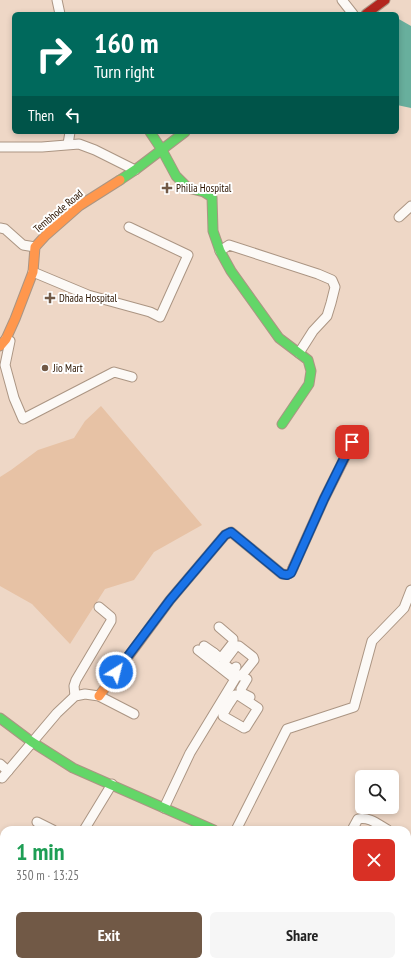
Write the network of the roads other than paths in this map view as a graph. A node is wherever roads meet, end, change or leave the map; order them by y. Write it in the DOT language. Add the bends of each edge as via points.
graph roads {
  1 [pos="57,0"];
  2 [pos="342,0"];
  3 [pos="385,0"];
  4 [pos="60,12"];
  5 [pos="351,12"];
  6 [pos="369,12"];
  7 [pos="70,134"];
  8 [pos="151,134"];
  9 [pos="182,134"];
  10 [pos="68,144"];
  11 [pos="0,147"];
  12 [pos="162,150"];
  13 [pos="135,170"];
  14 [pos="411,206"];
  15 [pos="399,217"];
  16 [pos="129,227"];
  17 [pos="0,228"];
  18 [pos="35,247"];
  19 [pos="220,251"];
  20 [pos="33,272"];
  21 [pos="6,338"];
  22 [pos="0,346"];
  23 [pos="299,353"];
  24 [pos="132,377"];
  25 [pos="282,424"];
  26 [pos="352,442"];
  27 [pos="411,590"];
  28 [pos="99,607"];
  29 [pos="219,627"];
  30 [pos="201,648"];
  31 [pos="212,656"];
  32 [pos="254,668"];
  33 [pos="233,673"];
  34 [pos="247,679"];
  35 [pos="75,696"];
  36 [pos="99,696"];
  37 [pos="256,700"];
  38 [pos="134,714"];
  39 [pos="0,718"];
  40 [pos="32,742"];
  41 [pos="0,764"];
  42 [pos="8,771"];
  43 [pos="2,778"];
  44 [pos="112,784"];
  45 [pos="164,808"];
  46 [pos="37,822"];
  47 [pos="45,826"];
  48 [pos="86,826"];
  49 [pos="204,826"];
  50 [pos="238,826"];
  51 [pos="354,826"];
  52 [pos="381,826"];
  1 -- 4 [label="street"];
  2 -- 5 [label="street"];
  3 -- 6 [label="street"];
  7 -- 10 [label="street"];
  8 -- 12 [label="street"];
  9 -- 12 [label="street, Tembhode Road"];
  10 -- 11 [label="street"];
  10 -- 13 [label="street" via="80,144"];
  12 -- 13 [label="street, Tembhode Road"];
  12 -- 19 [label="street" via="176,176 188,188 212,197 213,231"];
  13 -- 18 [label="street, Tembhode Road" via="79,206"];
  14 -- 15 [label="street"];
  16 -- 20 [label="street" via="188,255 160,316 88,295"];
  17 -- 18 [label="street" via="5,229 23,245"];
  18 -- 20 [label="street, Tembhode Road"];
  19 -- 23 [label="street" via="268,324 279,338"];
  19 -- 23 [label="street" via="229,245 332,280 335,287 327,316"];
  20 -- 21 [label="street, Tembhode Road"];
  21 -- 22 [label="street, Tembhode Road"];
  21 -- 24 [label="street" via="10,341 5,365 22,419 114,372"];
  23 -- 25 [label="street" via="308,360 311,371 309,384"];
  26 -- 36 [label="street" via="291,573 282,574 231,532 225,535 170,600"];
  27 -- 50 [label="street" via="404,608 372,641 354,707 287,729"];
  28 -- 35 [label="street" via="111,617 111,621 76,680"];
  29 -- 31 [label="street" via="233,639 233,643 222,657"];
  30 -- 31 [label="street"];
  31 -- 33 [label="street"];
  32 -- 34 [label="street"];
  33 -- 34 [label="street"];
  33 -- 45 [label="street" via="226,702 190,753"];
  34 -- 37 [label="street" via="241,689 242,692"];
  35 -- 36 [label="street"];
  35 -- 40 [label="street"];
  36 -- 38 [label="street"];
  39 -- 40 [label="street"];
  40 -- 42 [label="street"];
  40 -- 44 [label="street" via="73,768"];
  41 -- 42 [label="street"];
  42 -- 43 [label="street"];
  44 -- 45 [label="street"];
  44 -- 48 [label="street"];
  45 -- 49 [label="street"];
  46 -- 47 [label="street"];
  51 -- 52 [label="street" via="358,819 363,818"];
}
